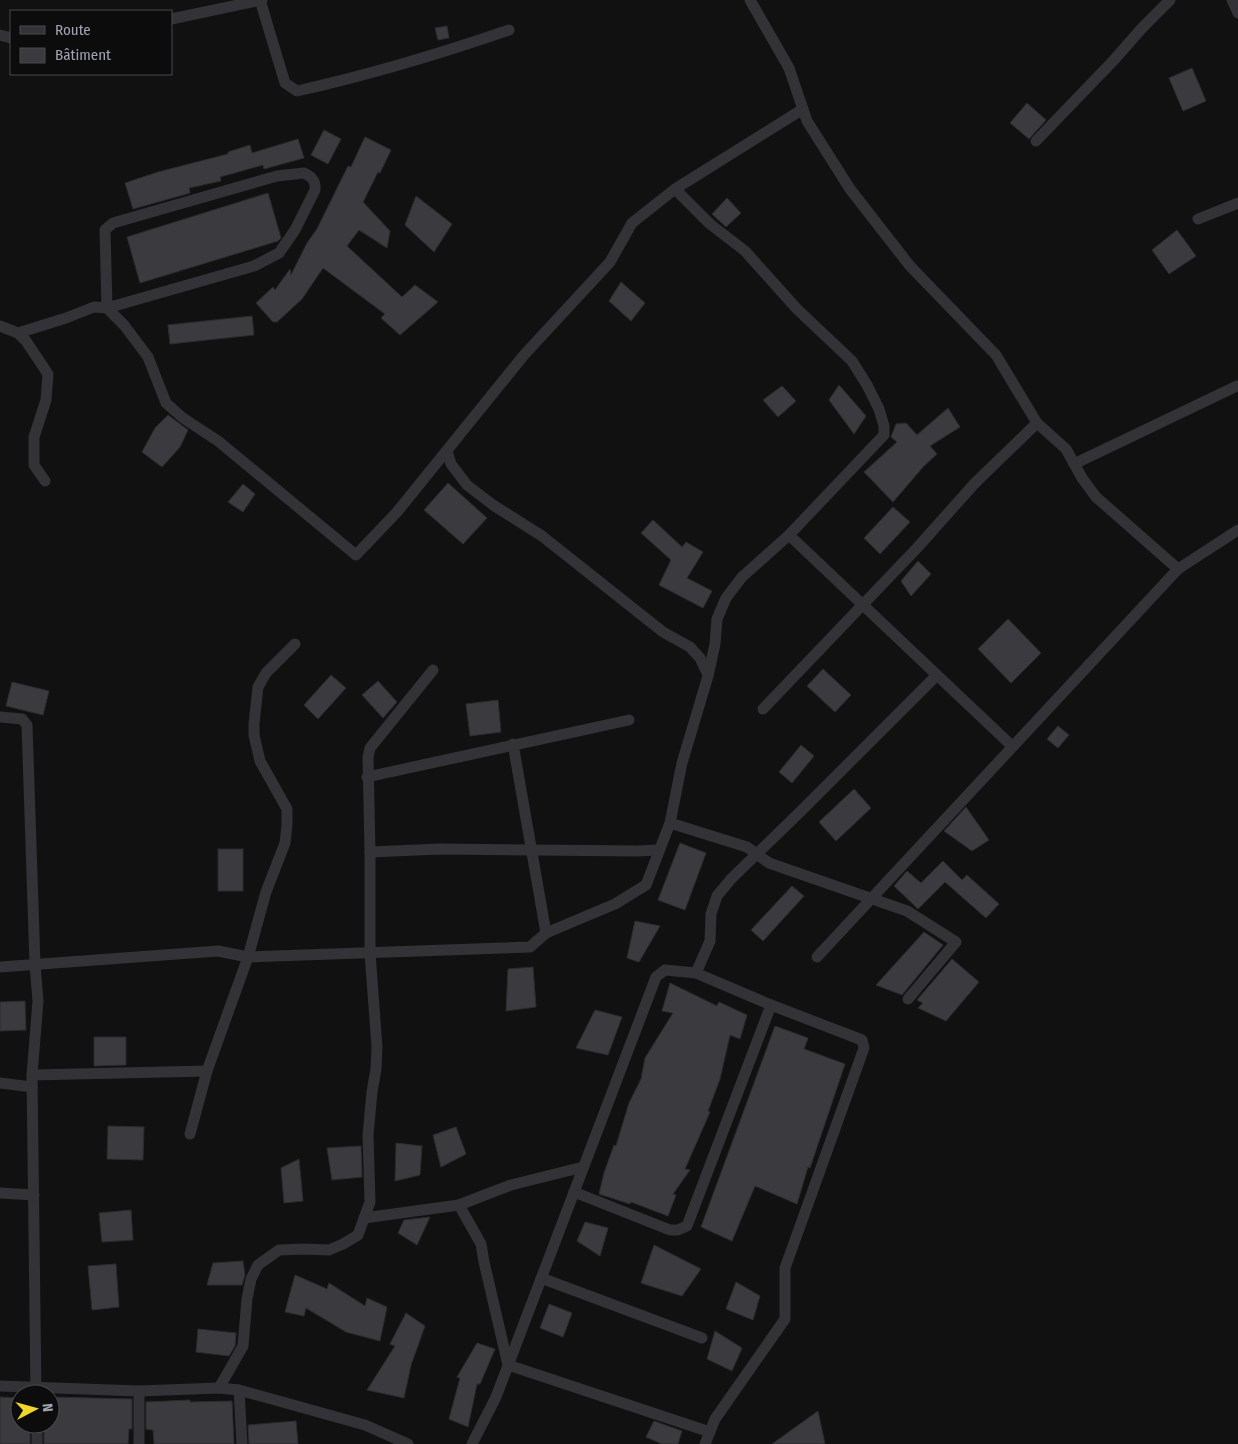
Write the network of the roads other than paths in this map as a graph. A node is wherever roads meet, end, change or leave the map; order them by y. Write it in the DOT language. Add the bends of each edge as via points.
graph roads {
  1 [pos="261,0"];
  2 [pos="750,0"];
  3 [pos="1170,0"];
  4 [pos="1232,0"];
  5 [pos="1238,13"];
  6 [pos="172,19"];
  7 [pos="509,30"];
  8 [pos="803,109"];
  9 [pos="1036,141"];
  10 [pos="675,189"];
  11 [pos="1238,202"];
  12 [pos="1198,219"];
  13 [pos="107,308"];
  14 [pos="0,326"];
  15 [pos="18,333"];
  16 [pos="1237,386"];
  17 [pos="1037,423"];
  18 [pos="447,451"];
  19 [pos="1074,464"];
  20 [pos="45,481"];
  21 [pos="1238,530"];
  22 [pos="790,534"];
  23 [pos="1178,569"];
  24 [pos="861,604"];
  25 [pos="295,644"];
  26 [pos="433,670"];
  27 [pos="936,675"];
  28 [pos="708,676"];
  29 [pos="763,709"];
  30 [pos="0,716"];
  31 [pos="629,720"];
  32 [pos="513,744"];
  33 [pos="1012,746"];
  34 [pos="367,777"];
  35 [pos="670,823"];
  36 [pos="531,850"];
  37 [pos="659,850"];
  38 [pos="370,852"];
  39 [pos="757,854"];
  40 [pos="872,898"];
  41 [pos="546,934"];
  42 [pos="370,953"];
  43 [pos="248,957"];
  44 [pos="817,957"];
  45 [pos="35,964"];
  46 [pos="0,967"];
  47 [pos="696,973"];
  48 [pos="908,999"];
  49 [pos="771,1005"];
  50 [pos="207,1071"];
  51 [pos="32,1081"];
  52 [pos="0,1083"];
  53 [pos="190,1134"];
  54 [pos="583,1167"];
  55 [pos="574,1192"];
  56 [pos="0,1193"];
  57 [pos="34,1195"];
  58 [pos="459,1205"];
  59 [pos="364,1218"];
  60 [pos="541,1278"];
  61 [pos="702,1338"];
  62 [pos="508,1365"];
  63 [pos="36,1384"];
  64 [pos="219,1388"];
  65 [pos="60,1390"];
  66 [pos="240,1390"];
  67 [pos="139,1391"];
  68 [pos="710,1432"];
  69 [pos="139,1444"];
  70 [pos="242,1444"];
  71 [pos="408,1444"];
  72 [pos="472,1444"];
  73 [pos="705,1444"];
  1 -- 6 [label="street"];
  1 -- 7 [label="street" via="285,83 297,91 351,79"];
  2 -- 8 [label="street" via="789,68"];
  3 -- 9 [label="street"];
  4 -- 5 [label="street"];
  8 -- 10 [label="street"];
  8 -- 17 [label="street" via="807,121 850,190 910,266 996,355"];
  10 -- 18 [label="street" via="632,223 610,262 524,355"];
  10 -- 22 [label="street" via="710,224 745,251 797,309 852,361 882,418 884,435"];
  11 -- 12 [label="street"];
  13 -- 13 [label="street" via="254,266 278,253 295,230 315,190 312,177 304,174 277,176 113,223 105,230"];
  13 -- 15 [label="street" via="94,307"];
  13 -- 18 [label="street" via="148,357 166,403 182,418 218,441 356,555 397,512"];
  14 -- 15 [label="street"];
  15 -- 20 [label="street" via="48,374 46,400 34,437 34,465"];
  16 -- 19 [label="street"];
  17 -- 19 [label="street" via="1066,449"];
  17 -- 24 [label="street" via="975,483"];
  18 -- 28 [label="street" via="451,464 467,484 542,536 663,632 690,647 700,658"];
  19 -- 23 [label="street" via="1096,497"];
  21 -- 23 [label="street"];
  22 -- 24 [label="street"];
  22 -- 28 [label="street" via="742,577 726,598 718,619"];
  23 -- 33 [label="street"];
  24 -- 27 [label="street"];
  24 -- 29 [label="street"];
  25 -- 43 [label="street" via="266,673 258,687 255,705 254,735 260,761 287,809 287,825 285,843 266,892"];
  26 -- 34 [label="street" via="370,748"];
  27 -- 33 [label="street"];
  27 -- 39 [label="street"];
  28 -- 35 [label="street" via="682,763"];
  30 -- 45 [label="street" via="22,719 27,725"];
  31 -- 32 [label="street"];
  32 -- 34 [label="street"];
  32 -- 36 [label="street"];
  33 -- 40 [label="street"];
  34 -- 38 [label="street"];
  35 -- 37 [label="street"];
  35 -- 39 [label="street" via="747,847"];
  36 -- 37 [label="street"];
  36 -- 38 [label="street"];
  36 -- 41 [label="street"];
  37 -- 41 [label="street" via="646,885 615,904"];
  38 -- 42 [label="street"];
  39 -- 40 [label="street" via="769,863"];
  39 -- 47 [label="street" via="718,896 711,914 710,941"];
  40 -- 44 [label="street"];
  40 -- 48 [label="street" via="907,910 956,942"];
  41 -- 42 [label="street" via="530,947"];
  42 -- 43 [label="street"];
  42 -- 59 [label="street" via="377,1047 368,1135 370,1202"];
  43 -- 45 [label="street" via="218,951"];
  43 -- 50 [label="street"];
  45 -- 46 [label="street"];
  45 -- 51 [label="street" via="38,1001"];
  47 -- 49 [label="street"];
  47 -- 54 [label="street" via="665,970 656,977"];
  49 -- 55 [label="street" via="686,1226 670,1230"];
  49 -- 68 [label="street" via="862,1040 864,1048 785,1268 785,1319"];
  50 -- 51 [label="street"];
  50 -- 53 [label="street"];
  51 -- 52 [label="street"];
  51 -- 57 [label="street"];
  54 -- 55 [label="street"];
  54 -- 58 [label="street" via="511,1185"];
  55 -- 60 [label="street"];
  56 -- 57 [label="street"];
  57 -- 63 [label="street"];
  58 -- 59 [label="street"];
  58 -- 62 [label="street" via="481,1244"];
  59 -- 64 [label="street" via="358,1235 343,1244 329,1250 279,1250 258,1265 247,1299 244,1346"];
  60 -- 61 [label="street"];
  60 -- 62 [label="street"];
  62 -- 68 [label="street"];
  62 -- 72 [label="street"];
  64 -- 66 [label="street"];
  64 -- 67 [label="street"];
  65 -- 67 [label="street"];
  66 -- 70 [label="street"];
  66 -- 71 [label="street" via="365,1425"];
  67 -- 69 [label="street"];
  68 -- 73 [label="street"];
}
